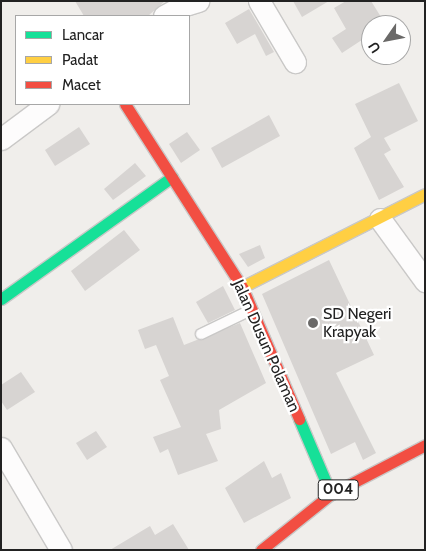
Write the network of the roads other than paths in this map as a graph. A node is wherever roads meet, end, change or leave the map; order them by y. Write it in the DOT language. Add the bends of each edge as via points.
graph roads {
  1 [pos="259,1"];
  2 [pos="295,62"];
  3 [pos="47,105"];
  4 [pos="126,105"];
  5 [pos="1,139"];
  6 [pos="172,177"];
  7 [pos="425,194"];
  8 [pos="380,219"];
  9 [pos="425,281"];
  10 [pos="242,286"];
  11 [pos="1,299"];
  12 [pos="252,310"];
  13 [pos="201,334"];
  14 [pos="425,445"];
  15 [pos="1,448"];
  16 [pos="331,494"];
  17 [pos="61,550"];
  18 [pos="261,550"];
  1 -- 2 [label="street"];
  3 -- 5 [label="street"];
  4 -- 6 [label="street, Jalan Dusun Polaman"];
  6 -- 10 [label="street, Jalan Dusun Polaman"];
  6 -- 11 [label="street"];
  7 -- 8 [label="street"];
  8 -- 9 [label="street"];
  8 -- 10 [label="street"];
  10 -- 12 [label="street, Jalan Dusun Polaman"];
  12 -- 13 [label="lane"];
  12 -- 16 [label="street, Jalan Dusun Polaman"];
  14 -- 16 [label="street, 004"];
  15 -- 17 [label="street"];
  16 -- 18 [label="street, 004"];
}
